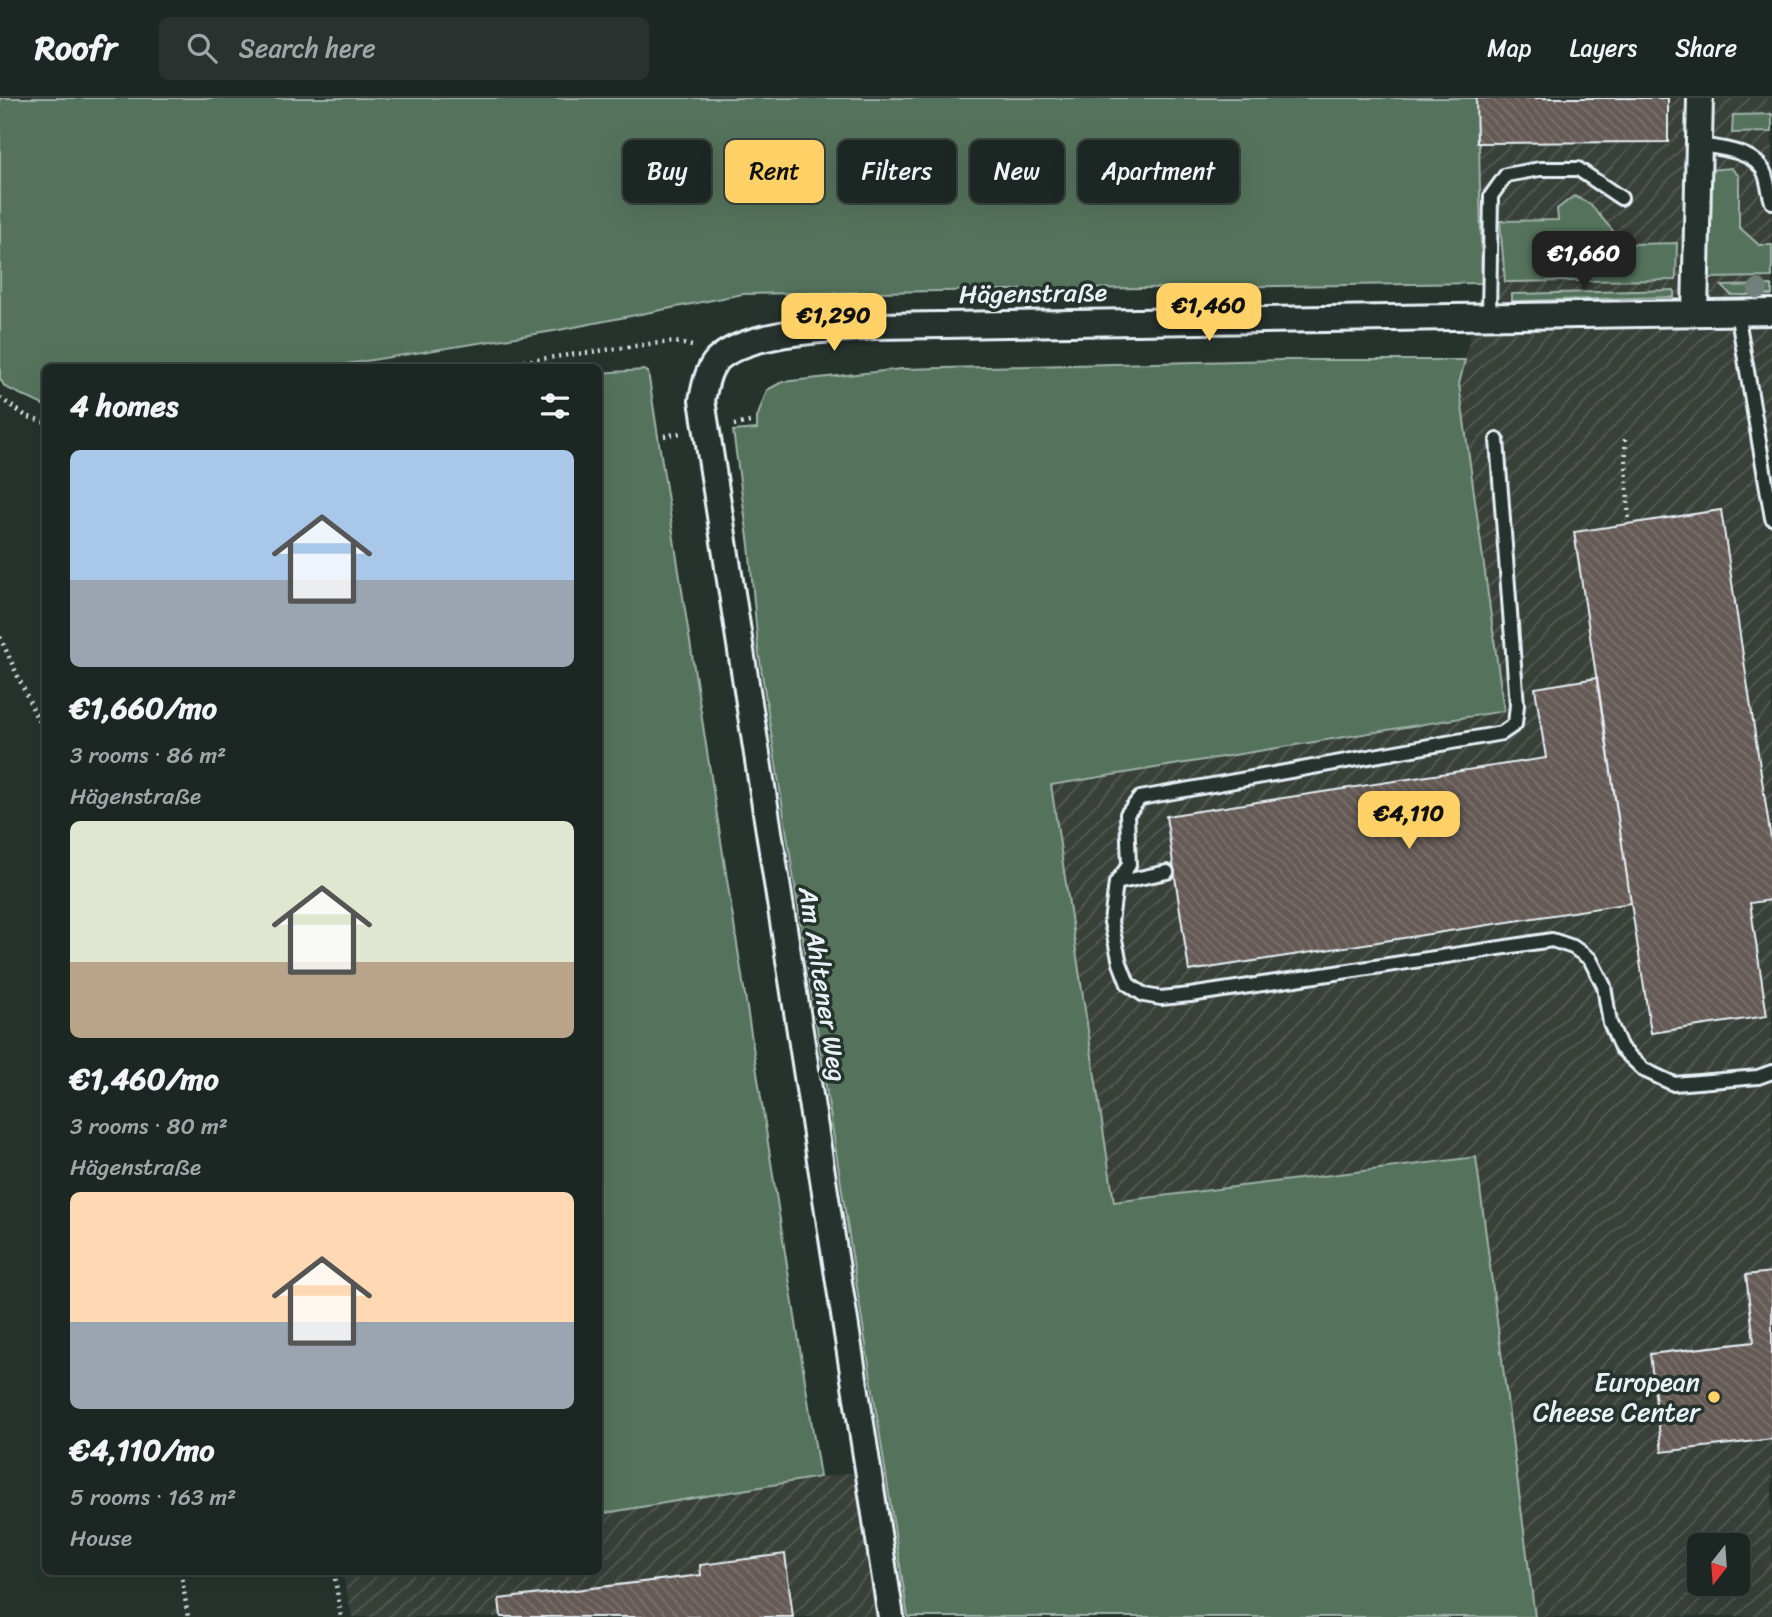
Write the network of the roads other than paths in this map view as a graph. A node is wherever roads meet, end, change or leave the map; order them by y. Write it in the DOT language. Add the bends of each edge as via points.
graph roads {
  1 [pos="1700,98"];
  2 [pos="1699,145"];
  3 [pos="1621,198"];
  4 [pos="1772,202"];
  5 [pos="1737,312"];
  6 [pos="1772,312"];
  7 [pos="1695,313"];
  8 [pos="1489,315"];
  9 [pos="715,362"];
  10 [pos="1497,440"];
  11 [pos="1772,519"];
  12 [pos="1167,872"];
  13 [pos="1116,883"];
  14 [pos="1772,1072"];
  15 [pos="891,1617"];
  1 -- 2 [label="street"];
  2 -- 4 [label="lane" via="1731,150 1759,164"];
  2 -- 7 [label="street"];
  3 -- 8 [label="lane" via="1578,169 1506,175 1491,196"];
  5 -- 6 [label="street, Hägenstraße"];
  5 -- 7 [label="street, Hägenstraße"];
  5 -- 11 [label="lane"];
  7 -- 8 [label="street, Hägenstraße"];
  8 -- 9 [label="street, Hägenstraße" via="875,326 784,335 735,347"];
  9 -- 15 [label="street, Am Ahltener Weg" via="702,400"];
  10 -- 13 [label="lane" via="1515,724 1502,733 1140,798 1127,814 1129,865"];
  12 -- 13 [label="lane"];
  13 -- 14 [label="lane" via="1111,922 1120,963 1128,984 1144,995 1190,995 1552,940 1590,959 1604,986 1610,1023 1621,1048 1644,1070 1674,1084"];
}
